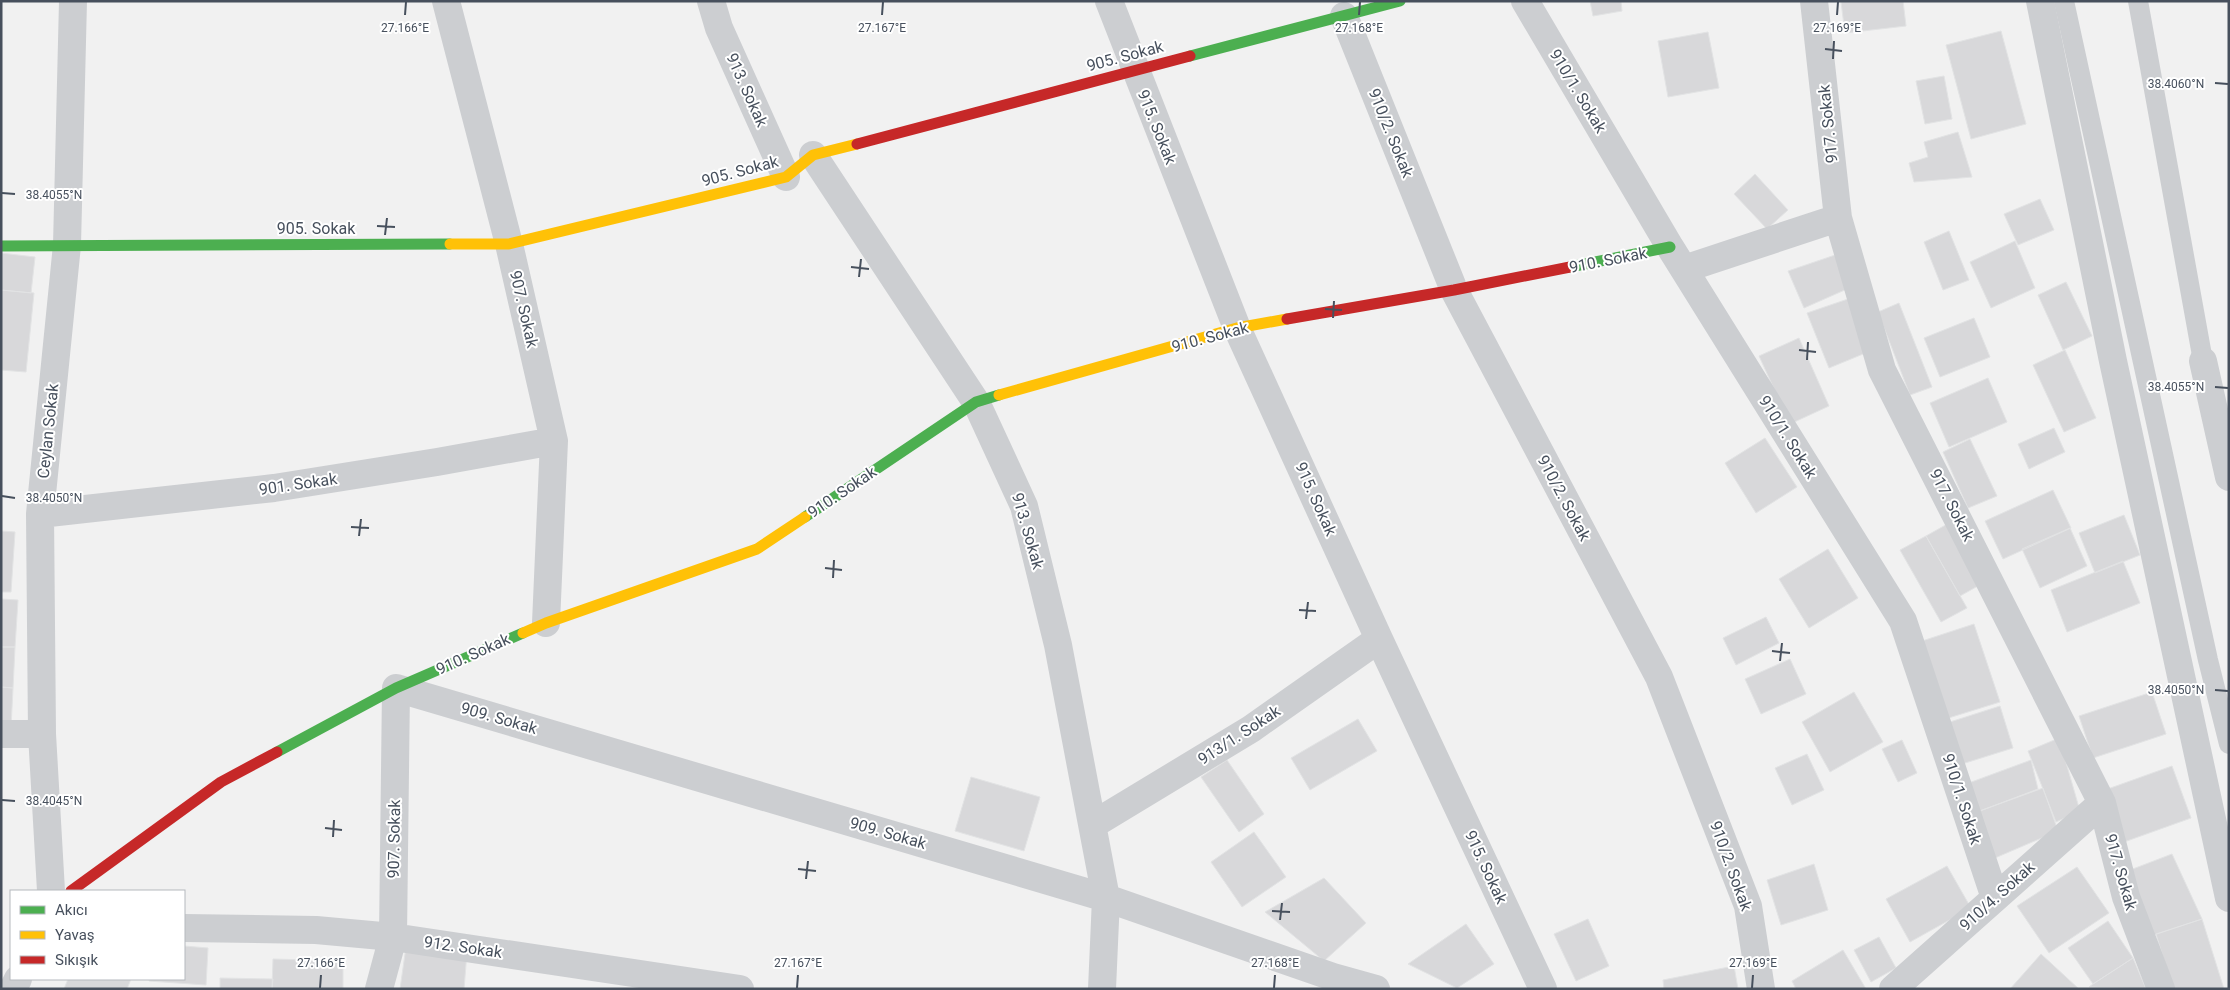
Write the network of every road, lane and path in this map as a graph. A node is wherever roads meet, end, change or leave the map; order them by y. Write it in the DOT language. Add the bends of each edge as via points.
graph roads {
  1 [pos="72,1"];
  2 [pos="446,1"];
  3 [pos="712,1"];
  4 [pos="1109,1"];
  5 [pos="1400,1"];
  6 [pos="1525,1"];
  7 [pos="1814,1"];
  8 [pos="2040,1"];
  9 [pos="2064,1"];
  10 [pos="2138,1"];
  11 [pos="1344,16"];
  12 [pos="1135,70"];
  13 [pos="813,156"];
  14 [pos="786,177"];
  15 [pos="1838,218"];
  16 [pos="509,244"];
  17 [pos="67,245"];
  18 [pos="1,246"];
  19 [pos="1677,258"];
  20 [pos="1454,290"];
  21 [pos="1238,328"];
  22 [pos="2203,361"];
  23 [pos="976,402"];
  24 [pos="554,441"];
  25 [pos="2229,477"];
  26 [pos="40,514"];
  27 [pos="546,623"];
  28 [pos="1379,639"];
  29 [pos="396,688"];
  30 [pos="1,734"];
  31 [pos="42,734"];
  32 [pos="2229,744"];
  33 [pos="2102,803"];
  34 [pos="1094,824"];
  35 [pos="51,890"];
  36 [pos="71,890"];
  37 [pos="1106,898"];
  38 [pos="1995,898"];
  39 [pos="2229,898"];
  40 [pos="185,928"];
  41 [pos="393,936"];
  42 [pos="379,989"];
  43 [pos="740,989"];
  44 [pos="1102,989"];
  45 [pos="1376,989"];
  46 [pos="1543,989"];
  47 [pos="1761,989"];
  48 [pos="1893,989"];
  49 [pos="2161,989"];
  1 -- 17 [label="street, Ceylan Sokak"];
  2 -- 16 [label="street, 907. Sokak"];
  3 -- 14 [label="street, 913. Sokak" via="719,28"];
  4 -- 12 [label="street, 915. Sokak"];
  5 -- 11 [label="street, 905. Sokak"];
  6 -- 19 [label="street, 910/1. Sokak"];
  7 -- 15 [label="street, 917. Sokak"];
  8 -- 39 [label="street" via="2113,361"];
  9 -- 32 [label="lane"];
  10 -- 22 [label="lane"];
  11 -- 12 [label="street, 905. Sokak"];
  11 -- 20 [label="street, 910/2. Sokak"];
  12 -- 13 [label="street, 905. Sokak"];
  12 -- 21 [label="street, 915. Sokak"];
  13 -- 14 [label="street, 905. Sokak"];
  13 -- 23 [label="street, 913. Sokak"];
  14 -- 16 [label="street, 905. Sokak"];
  15 -- 19 [label="street"];
  15 -- 33 [label="street, 917. Sokak" via="1882,370"];
  16 -- 17 [label="street, 905. Sokak"];
  16 -- 24 [label="street, 907. Sokak"];
  17 -- 18 [label="street, 905. Sokak"];
  17 -- 26 [label="street, Ceylan Sokak"];
  19 -- 20 [label="street, 910. Sokak"];
  19 -- 38 [label="street, 910/1. Sokak" via="1903,621"];
  20 -- 21 [label="street, 910. Sokak"];
  20 -- 47 [label="street, 910/2. Sokak" via="1659,677 1748,906"];
  21 -- 23 [label="street, 910. Sokak"];
  21 -- 28 [label="street, 915. Sokak"];
  22 -- 25 [label="street"];
  23 -- 27 [label="street, 910. Sokak" via="758,549"];
  23 -- 34 [label="street, 913. Sokak" via="1024,506 1058,645"];
  24 -- 26 [label="street, 901. Sokak" via="274,488"];
  24 -- 27 [label="street, 907. Sokak"];
  26 -- 31 [label="street, Ceylan Sokak"];
  27 -- 29 [label="street, 910. Sokak"];
  28 -- 34 [label="street, 913/1. Sokak" via="1251,729"];
  28 -- 46 [label="street, 915. Sokak"];
  29 -- 36 [label="street, 910. Sokak" via="221,782"];
  29 -- 37 [label="street, 909. Sokak"];
  29 -- 41 [label="street, 907. Sokak"];
  30 -- 31 [label="street"];
  31 -- 35 [label="street, Ceylan Sokak"];
  33 -- 38 [label="street, 910/4. Sokak"];
  33 -- 49 [label="street, 917. Sokak" via="2126,897"];
  34 -- 37 [label="street, 913. Sokak"];
  37 -- 44 [label="street, 913. Sokak"];
  37 -- 45 [label="street, 909. Sokak"];
  38 -- 48 [label="street, 910/4. Sokak"];
  40 -- 41 [label="street, 912. Sokak" via="316,930"];
  41 -- 42 [label="street, 907. Sokak"];
  41 -- 43 [label="street, 912. Sokak"];
}
